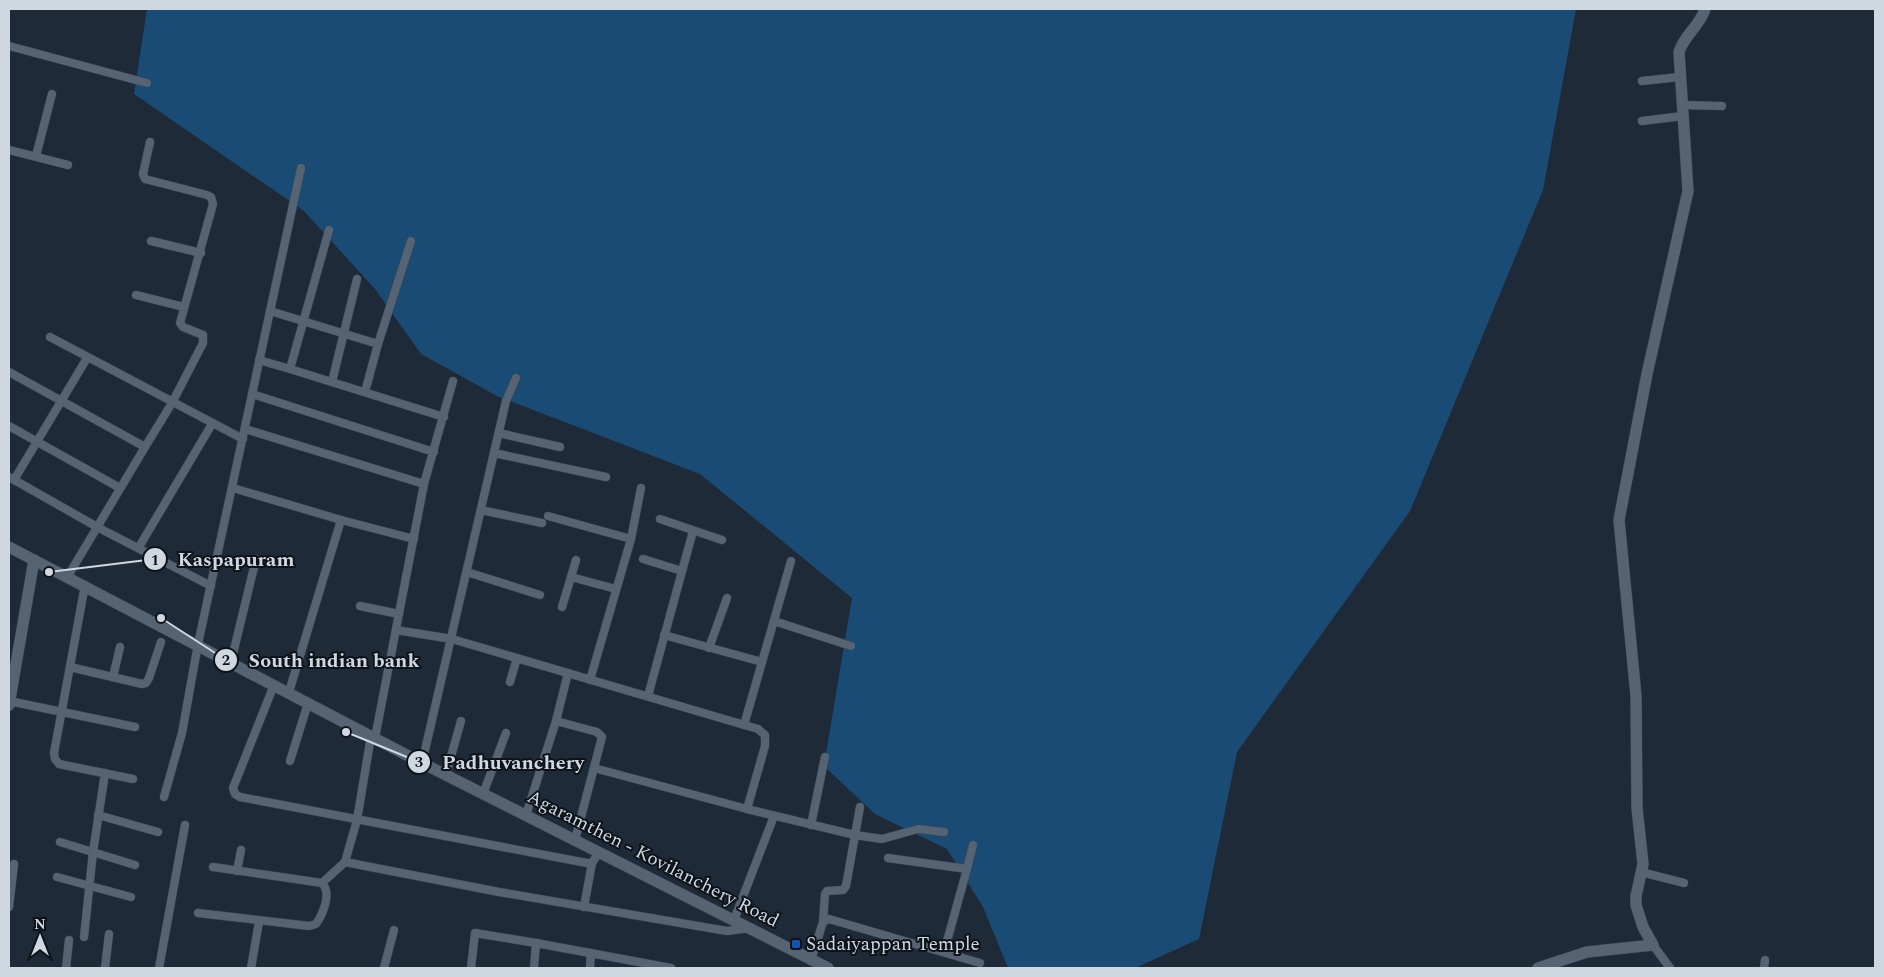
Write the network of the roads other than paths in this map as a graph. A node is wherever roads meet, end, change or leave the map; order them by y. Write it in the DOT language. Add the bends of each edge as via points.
graph roads {
  1 [pos="1705,9"];
  2 [pos="9,46"];
  3 [pos="1679,76"];
  4 [pos="1642,81"];
  5 [pos="147,83"];
  6 [pos="52,94"];
  7 [pos="1722,106"];
  8 [pos="1682,110"];
  9 [pos="1642,121"];
  10 [pos="150,142"];
  11 [pos="9,150"];
  12 [pos="36,156"];
  13 [pos="68,165"];
  14 [pos="301,168"];
  15 [pos="329,230"];
  16 [pos="151,240"];
  17 [pos="411,241"];
  18 [pos="201,253"];
  19 [pos="357,279"];
  20 [pos="136,295"];
  21 [pos="184,307"];
  22 [pos="270,311"];
  23 [pos="303,323"];
  24 [pos="344,335"];
  25 [pos="50,337"];
  26 [pos="378,344"];
  27 [pos="87,358"];
  28 [pos="260,360"];
  29 [pos="290,369"];
  30 [pos="9,372"];
  31 [pos="516,378"];
  32 [pos="453,381"];
  33 [pos="332,382"];
  34 [pos="365,392"];
  35 [pos="252,394"];
  36 [pos="61,400"];
  37 [pos="172,403"];
  38 [pos="444,417"];
  39 [pos="212,424"];
  40 [pos="9,426"];
  41 [pos="245,429"];
  42 [pos="499,433"];
  43 [pos="243,438"];
  44 [pos="37,442"];
  45 [pos="145,447"];
  46 [pos="560,448"];
  47 [pos="434,452"];
  48 [pos="494,454"];
  49 [pos="606,477"];
  50 [pos="11,479"];
  51 [pos="424,484"];
  52 [pos="120,488"];
  53 [pos="232,488"];
  54 [pos="642,488"];
  55 [pos="481,510"];
  56 [pos="548,516"];
  57 [pos="341,520"];
  58 [pos="660,520"];
  59 [pos="542,523"];
  60 [pos="99,528"];
  61 [pos="693,531"];
  62 [pos="414,539"];
  63 [pos="631,539"];
  64 [pos="722,540"];
  65 [pos="9,547"];
  66 [pos="139,547"];
  67 [pos="256,559"];
  68 [pos="643,559"];
  69 [pos="34,560"];
  70 [pos="576,560"];
  71 [pos="791,561"];
  72 [pos="682,570"];
  73 [pos="467,572"];
  74 [pos="68,576"];
  75 [pos="570,577"];
  76 [pos="85,585"];
  77 [pos="211,586"];
  78 [pos="616,590"];
  79 [pos="540,595"];
  80 [pos="727,598"];
  81 [pos="360,606"];
  82 [pos="562,607"];
  83 [pos="399,614"];
  84 [pos="774,621"];
  85 [pos="396,630"];
  86 [pos="664,635"];
  87 [pos="452,639"];
  88 [pos="162,642"];
  89 [pos="198,644"];
  90 [pos="851,646"];
  91 [pos="120,647"];
  92 [pos="709,648"];
  93 [pos="516,658"];
  94 [pos="231,662"];
  95 [pos="762,662"];
  96 [pos="70,667"];
  97 [pos="11,673"];
  98 [pos="568,673"];
  99 [pos="113,677"];
  100 [pos="590,680"];
  101 [pos="510,682"];
  102 [pos="274,685"];
  103 [pos="289,692"];
  104 [pos="648,696"];
  105 [pos="9,702"];
  106 [pos="308,703"];
  107 [pos="61,713"];
  108 [pos="461,721"];
  109 [pos="556,721"];
  110 [pos="744,725"];
  111 [pos="135,728"];
  112 [pos="506,733"];
  113 [pos="373,737"];
  114 [pos="824,757"];
  115 [pos="290,761"];
  116 [pos="422,763"];
  117 [pos="594,768"];
  118 [pos="105,773"];
  119 [pos="446,774"];
  120 [pos="133,779"];
  121 [pos="484,794"];
  122 [pos="164,797"];
  123 [pos="860,807"];
  124 [pos="747,809"];
  125 [pos="98,815"];
  126 [pos="526,815"];
  127 [pos="774,816"];
  128 [pos="357,820"];
  129 [pos="811,824"];
  130 [pos="185,825"];
  131 [pos="158,832"];
  132 [pos="944,832"];
  133 [pos="855,835"];
  134 [pos="575,840"];
  135 [pos="60,842"];
  136 [pos="973,845"];
  137 [pos="241,850"];
  138 [pos="92,852"];
  139 [pos="599,852"];
  140 [pos="888,858"];
  141 [pos="345,862"];
  142 [pos="592,863"];
  143 [pos="14,864"];
  144 [pos="134,865"];
  145 [pos="213,867"];
  146 [pos="967,869"];
  147 [pos="237,871"];
  148 [pos="1641,872"];
  149 [pos="57,877"];
  150 [pos="322,883"];
  151 [pos="1684,883"];
  152 [pos="89,886"];
  153 [pos="131,897"];
  154 [pos="584,906"];
  155 [pos="9,907"];
  156 [pos="198,913"];
  157 [pos="734,920"];
  158 [pos="259,922"];
  159 [pos="823,922"];
  160 [pos="750,928"];
  161 [pos="394,930"];
  162 [pos="110,934"];
  163 [pos="84,937"];
  164 [pos="69,940"];
  165 [pos="536,943"];
  166 [pos="1653,945"];
  167 [pos="944,952"];
  168 [pos="591,953"];
  169 [pos="811,960"];
  170 [pos="980,963"];
  171 [pos="647,966"];
  172 [pos="66,968"];
  173 [pos="105,968"];
  174 [pos="159,968"];
  175 [pos="251,968"];
  176 [pos="384,968"];
  177 [pos="471,968"];
  178 [pos="534,968"];
  179 [pos="590,968"];
  180 [pos="671,968"];
  181 [pos="825,968"];
  182 [pos="1538,968"];
  183 [pos="1670,968"];
  1 -- 3 [label="street" via="1698,24 1680,46"];
  2 -- 5 [label="street"];
  3 -- 4 [label="street"];
  3 -- 8 [label="street"];
  6 -- 12 [label="street"];
  7 -- 8 [label="street"];
  8 -- 9 [label="street"];
  8 -- 148 [label="street" via="1688,191 1619,514 1635,676 1637,808 1643,855"];
  10 -- 18 [label="street" via="143,174 145,180 207,195 213,200"];
  11 -- 12 [label="street"];
  12 -- 13 [label="street"];
  14 -- 22 [label="street"];
  15 -- 23 [label="street"];
  16 -- 18 [label="street"];
  17 -- 26 [label="street"];
  18 -- 21 [label="street"];
  19 -- 24 [label="street"];
  20 -- 21 [label="street"];
  21 -- 37 [label="street" via="180,323 204,338"];
  22 -- 23 [label="street"];
  22 -- 28 [label="street"];
  23 -- 24 [label="street"];
  23 -- 29 [label="street"];
  24 -- 26 [label="street"];
  24 -- 33 [label="street"];
  25 -- 27 [label="street"];
  26 -- 34 [label="street"];
  27 -- 36 [label="street"];
  27 -- 37 [label="street"];
  28 -- 29 [label="street"];
  28 -- 35 [label="street"];
  29 -- 33 [label="street"];
  30 -- 36 [label="street"];
  31 -- 42 [label="street" via="506,401"];
  32 -- 38 [label="street"];
  33 -- 34 [label="street"];
  34 -- 38 [label="street"];
  35 -- 41 [label="street"];
  35 -- 47 [label="street"];
  36 -- 44 [label="street"];
  36 -- 45 [label="street"];
  37 -- 39 [label="street"];
  37 -- 45 [label="street"];
  38 -- 47 [label="street"];
  39 -- 43 [label="street"];
  39 -- 66 [label="street"];
  40 -- 44 [label="street"];
  41 -- 43 [label="street"];
  41 -- 51 [label="street"];
  42 -- 46 [label="street"];
  42 -- 48 [label="street"];
  43 -- 53 [label="street"];
  44 -- 50 [label="street"];
  44 -- 52 [label="street"];
  45 -- 52 [label="street"];
  47 -- 51 [label="street"];
  48 -- 49 [label="street"];
  48 -- 55 [label="street"];
  50 -- 60 [label="street"];
  51 -- 62 [label="street"];
  52 -- 60 [label="street"];
  53 -- 57 [label="street"];
  53 -- 77 [label="street"];
  54 -- 63 [label="street"];
  55 -- 59 [label="street"];
  55 -- 73 [label="street"];
  56 -- 63 [label="street"];
  57 -- 62 [label="street"];
  57 -- 103 [label="street"];
  58 -- 61 [label="street"];
  60 -- 66 [label="street"];
  60 -- 74 [label="street"];
  61 -- 64 [label="street"];
  61 -- 72 [label="street"];
  62 -- 83 [label="street"];
  63 -- 78 [label="street"];
  65 -- 69 [label="street, Agaramthen - Kovilanchery Road"];
  66 -- 77 [label="street"];
  67 -- 94 [label="street"];
  68 -- 72 [label="street"];
  69 -- 74 [label="street, Agaramthen - Kovilanchery Road"];
  69 -- 97 [label="street"];
  70 -- 75 [label="street"];
  71 -- 84 [label="street"];
  72 -- 86 [label="street"];
  73 -- 79 [label="street"];
  73 -- 87 [label="street"];
  74 -- 76 [label="street, Agaramthen - Kovilanchery Road"];
  75 -- 78 [label="street"];
  75 -- 82 [label="street"];
  76 -- 89 [label="street, Agaramthen - Kovilanchery Road"];
  76 -- 96 [label="street"];
  77 -- 89 [label="street"];
  78 -- 100 [label="street"];
  80 -- 92 [label="street"];
  81 -- 83 [label="street"];
  83 -- 85 [label="street"];
  84 -- 90 [label="street"];
  84 -- 95 [label="street"];
  85 -- 87 [label="street"];
  85 -- 113 [label="street"];
  86 -- 92 [label="street"];
  86 -- 104 [label="street"];
  87 -- 93 [label="street"];
  87 -- 116 [label="street"];
  88 -- 99 [label="street" via="146,683"];
  89 -- 94 [label="street, Agaramthen - Kovilanchery Road"];
  89 -- 122 [label="street" via="182,733"];
  91 -- 99 [label="street"];
  92 -- 95 [label="street"];
  93 -- 98 [label="street"];
  93 -- 101 [label="street"];
  94 -- 102 [label="street, Agaramthen - Kovilanchery Road"];
  95 -- 110 [label="street"];
  96 -- 99 [label="street"];
  96 -- 107 [label="street"];
  97 -- 105 [label="street"];
  98 -- 100 [label="street"];
  98 -- 109 [label="street"];
  100 -- 104 [label="street"];
  102 -- 103 [label="street, Agaramthen - Kovilanchery Road"];
  102 -- 128 [label="street" via="233,788 235,794"];
  103 -- 106 [label="street, Agaramthen - Kovilanchery Road"];
  104 -- 110 [label="street"];
  105 -- 107 [label="street"];
  106 -- 113 [label="street, Agaramthen - Kovilanchery Road"];
  106 -- 115 [label="street"];
  107 -- 111 [label="street"];
  107 -- 118 [label="street" via="55,759 59,764"];
  108 -- 119 [label="street"];
  109 -- 117 [label="street" via="600,734"];
  109 -- 126 [label="street"];
  110 -- 124 [label="street" via="758,729 764,735 765,746"];
  112 -- 121 [label="street"];
  113 -- 116 [label="street, Agaramthen - Kovilanchery Road"];
  113 -- 128 [label="street"];
  114 -- 129 [label="street"];
  116 -- 119 [label="street, Agaramthen - Kovilanchery Road"];
  117 -- 124 [label="street"];
  117 -- 134 [label="street"];
  118 -- 120 [label="street"];
  118 -- 125 [label="street"];
  119 -- 121 [label="street, Agaramthen - Kovilanchery Road"];
  121 -- 126 [label="street, Agaramthen - Kovilanchery Road"];
  123 -- 133 [label="street"];
  124 -- 127 [label="street"];
  125 -- 131 [label="street"];
  125 -- 138 [label="street"];
  126 -- 134 [label="street, Agaramthen - Kovilanchery Road"];
  127 -- 129 [label="street"];
  127 -- 157 [label="street"];
  128 -- 141 [label="street"];
  128 -- 142 [label="street"];
  129 -- 133 [label="street"];
  130 -- 174 [label="street"];
  132 -- 133 [label="street" via="918,829 882,839"];
  133 -- 159 [label="street" via="846,886 843,890 824,894"];
  134 -- 139 [label="street, Agaramthen - Kovilanchery Road"];
  135 -- 138 [label="street"];
  136 -- 146 [label="street"];
  137 -- 147 [label="street"];
  138 -- 144 [label="street"];
  138 -- 152 [label="street"];
  139 -- 142 [label="street"];
  139 -- 157 [label="street, Agaramthen - Kovilanchery Road"];
  140 -- 146 [label="street"];
  141 -- 150 [label="street"];
  141 -- 154 [label="street"];
  142 -- 154 [label="street"];
  143 -- 155 [label="street"];
  145 -- 147 [label="street"];
  146 -- 167 [label="street"];
  147 -- 150 [label="street"];
  148 -- 151 [label="street"];
  148 -- 166 [label="street" via="1636,906"];
  149 -- 152 [label="street"];
  150 -- 158 [label="street" via="328,893 316,924"];
  152 -- 153 [label="street"];
  152 -- 163 [label="street"];
  154 -- 160 [label="street" via="726,931"];
  156 -- 158 [label="street"];
  157 -- 160 [label="street, Agaramthen - Kovilanchery Road"];
  158 -- 175 [label="street"];
  159 -- 167 [label="street" via="832,920"];
  159 -- 169 [label="street"];
  160 -- 169 [label="street, Agaramthen - Kovilanchery Road"];
  161 -- 176 [label="street"];
  162 -- 173 [label="street"];
  164 -- 172 [label="street"];
  165 -- 168 [label="street"];
  165 -- 177 [label="street" via="475,933"];
  165 -- 178 [label="street"];
  166 -- 182 [label="street" via="1587,952"];
  166 -- 183 [label="street"];
  167 -- 170 [label="street"];
  168 -- 171 [label="street"];
  168 -- 179 [label="street"];
  169 -- 181 [label="street, Agaramthen - Kovilanchery Road"];
  171 -- 180 [label="street"];
}
